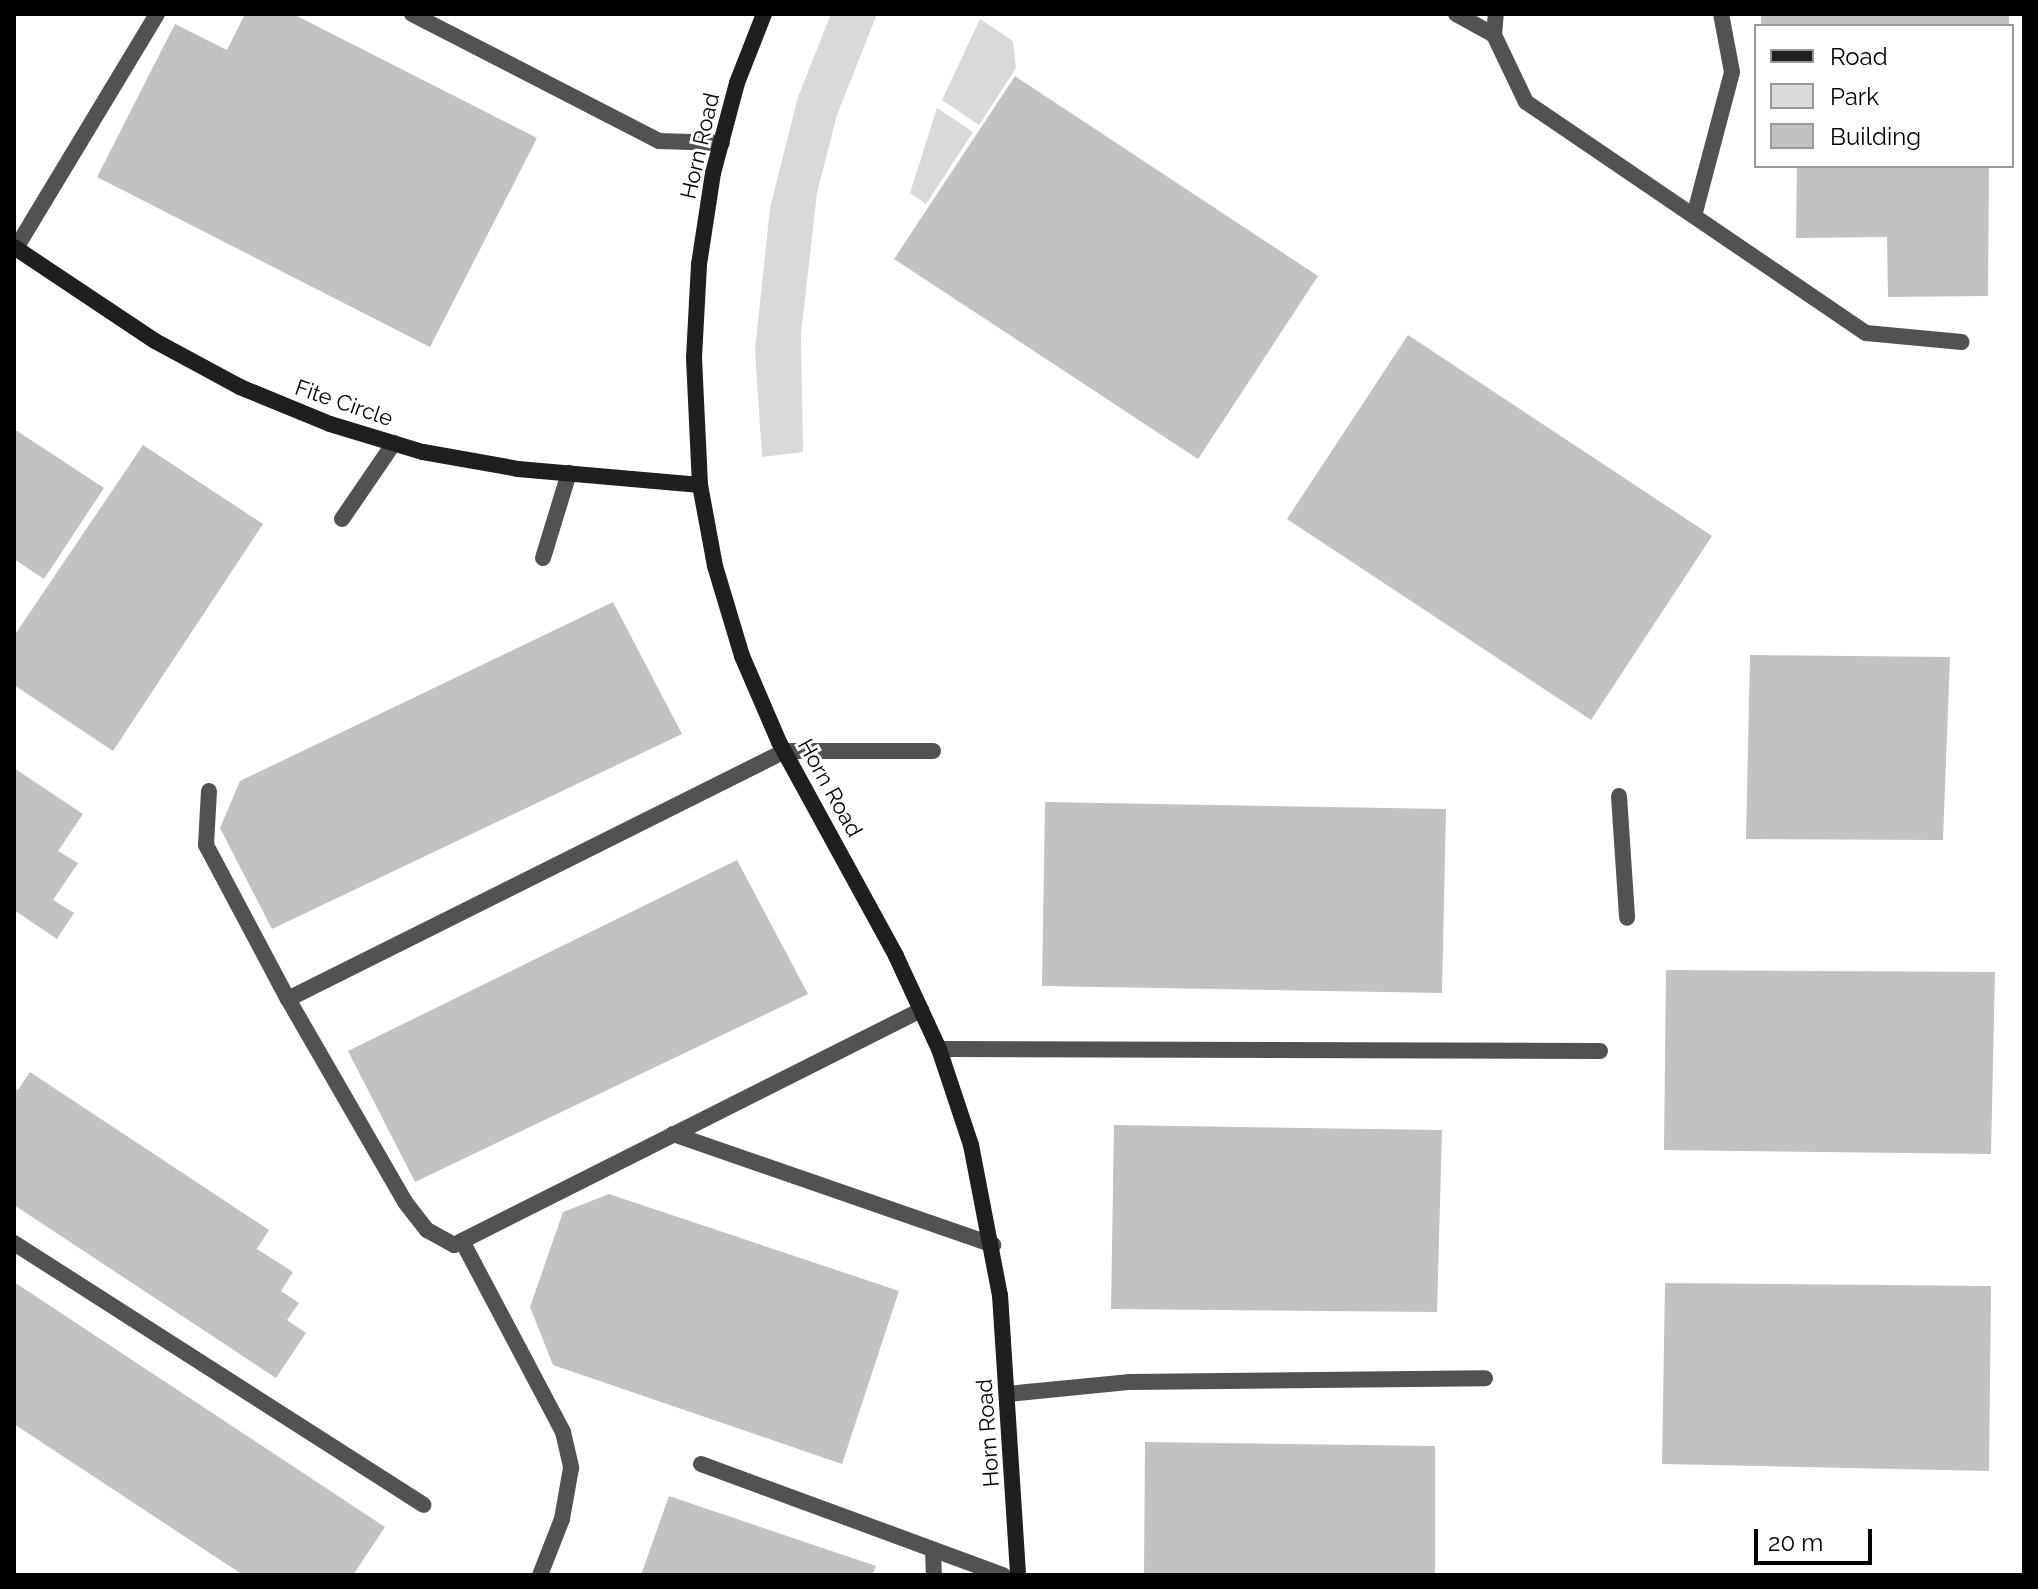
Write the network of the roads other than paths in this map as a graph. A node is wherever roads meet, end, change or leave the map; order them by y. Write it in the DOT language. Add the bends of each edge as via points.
graph roads {
  1 [pos="157,14"];
  2 [pos="412,14"];
  3 [pos="764,14"];
  4 [pos="1456,14"];
  5 [pos="1496,14"];
  6 [pos="1721,14"];
  7 [pos="1494,35"];
  8 [pos="722,143"];
  9 [pos="1694,216"];
  10 [pos="15,247"];
  11 [pos="1962,342"];
  12 [pos="394,443"];
  13 [pos="569,473"];
  14 [pos="700,485"];
  15 [pos="342,519"];
  16 [pos="543,558"];
  17 [pos="785,751"];
  18 [pos="933,751"];
  19 [pos="209,791"];
  20 [pos="1619,796"];
  21 [pos="1627,918"];
  22 [pos="288,999"];
  23 [pos="921,1010"];
  24 [pos="939,1049"];
  25 [pos="1600,1051"];
  26 [pos="673,1134"];
  27 [pos="462,1241"];
  28 [pos="14,1243"];
  29 [pos="993,1245"];
  30 [pos="1485,1378"];
  31 [pos="1007,1394"];
  32 [pos="701,1464"];
  33 [pos="423,1505"];
  34 [pos="933,1550"];
  35 [pos="540,1575"];
  36 [pos="934,1575"];
  37 [pos="1003,1575"];
  38 [pos="1018,1575"];
  1 -- 10 [label="lane"];
  2 -- 8 [label="lane" via="659,141"];
  3 -- 8 [label="street, Horn Road" via="737,83"];
  4 -- 7 [label="lane"];
  5 -- 7 [label="lane"];
  6 -- 9 [label="lane" via="1732,72"];
  7 -- 9 [label="lane" via="1526,102"];
  8 -- 14 [label="street, Horn Road" via="699,265 694,358"];
  9 -- 11 [label="lane" via="1866,333"];
  10 -- 12 [label="street, Fite Circle" via="155,341 240,387"];
  12 -- 13 [label="street, Fite Circle" via="518,469"];
  12 -- 15 [label="lane"];
  13 -- 14 [label="street, Fite Circle"];
  13 -- 16 [label="lane"];
  14 -- 17 [label="street, Horn Road" via="715,566 742,656"];
  17 -- 18 [label="lane"];
  17 -- 22 [label="lane"];
  17 -- 23 [label="street, Horn Road"];
  19 -- 22 [label="lane" via="206,845"];
  20 -- 21 [label="lane"];
  22 -- 27 [label="lane" via="405,1202 427,1230 454,1245"];
  23 -- 24 [label="street, Horn Road"];
  23 -- 26 [label="lane"];
  24 -- 25 [label="lane"];
  24 -- 29 [label="street, Horn Road" via="971,1145"];
  26 -- 27 [label="lane"];
  26 -- 29 [label="lane"];
  27 -- 35 [label="lane" via="563,1432 571,1468 562,1519"];
  28 -- 33 [label="lane"];
  29 -- 31 [label="street, Horn Road"];
  30 -- 31 [label="lane" via="1130,1382"];
  31 -- 38 [label="street, Horn Road"];
  32 -- 34 [label="lane"];
  34 -- 36 [label="lane"];
  34 -- 37 [label="lane"];
}
